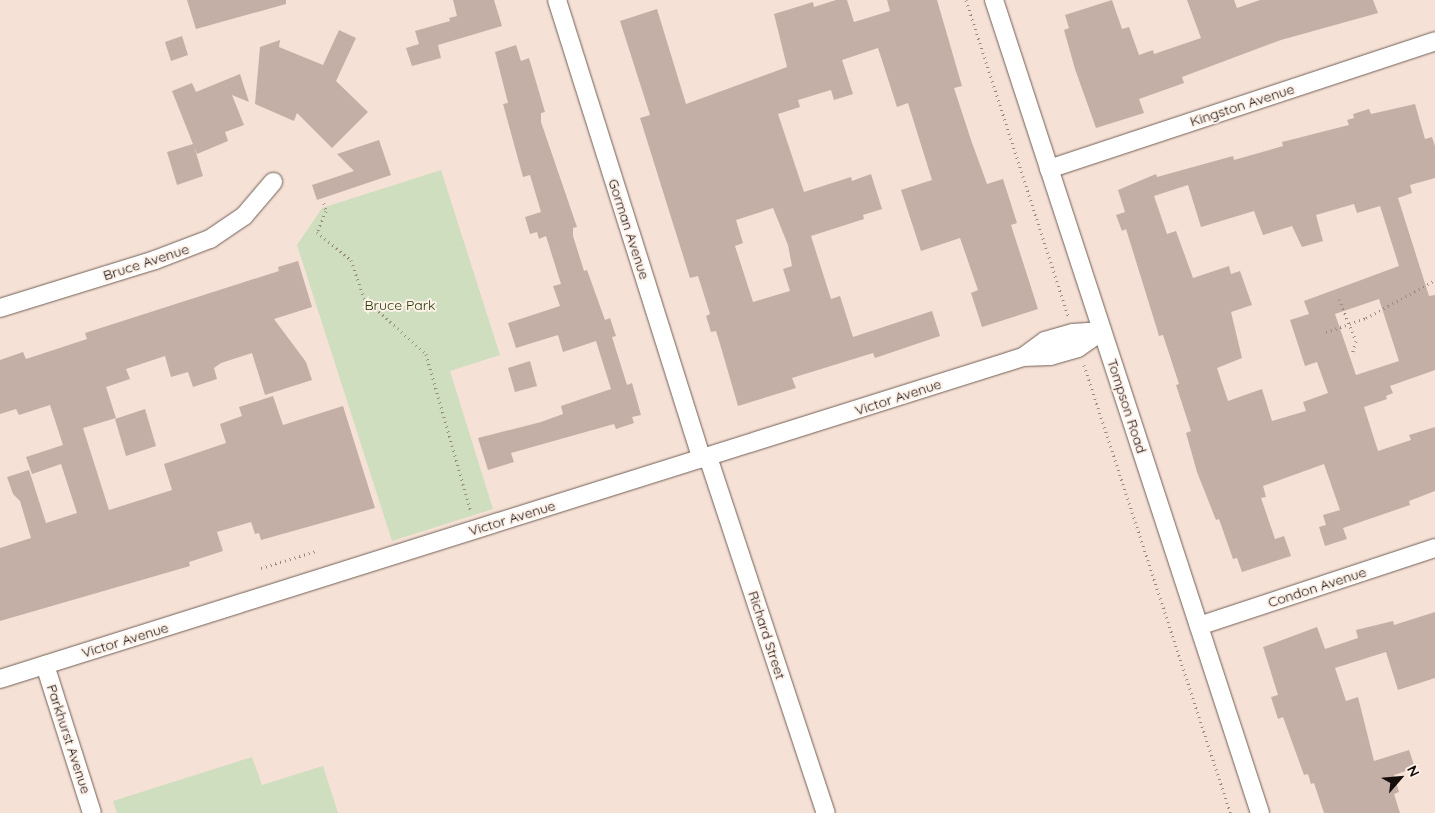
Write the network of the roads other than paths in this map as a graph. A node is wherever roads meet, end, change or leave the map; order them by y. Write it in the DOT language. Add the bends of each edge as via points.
graph roads {
  1 [pos="557,0"];
  2 [pos="994,0"];
  3 [pos="1435,41"];
  4 [pos="1049,169"];
  5 [pos="273,182"];
  6 [pos="0,308"];
  7 [pos="1102,331"];
  8 [pos="705,458"];
  9 [pos="1435,548"];
  10 [pos="1199,626"];
  11 [pos="45,665"];
  12 [pos="0,679"];
  13 [pos="92,813"];
  14 [pos="826,813"];
  15 [pos="1260,813"];
  1 -- 8 [label="street, Gorman Avenue"];
  2 -- 4 [label="street, Tompson Road"];
  3 -- 4 [label="street, Kingston Avenue"];
  4 -- 7 [label="street, Tompson Road"];
  5 -- 6 [label="street, Bruce Avenue" via="244,216 210,239 155,260"];
  7 -- 8 [label="street, Victor Avenue" via="1076,340 1044,341 1023,357"];
  7 -- 10 [label="street, Tompson Road"];
  8 -- 11 [label="street, Victor Avenue"];
  8 -- 14 [label="street, Richard Street"];
  9 -- 10 [label="street, Condon Avenue"];
  10 -- 15 [label="street, Tompson Road"];
  11 -- 12 [label="street, Victor Avenue"];
  11 -- 13 [label="street, Parkhurst Avenue"];
}
